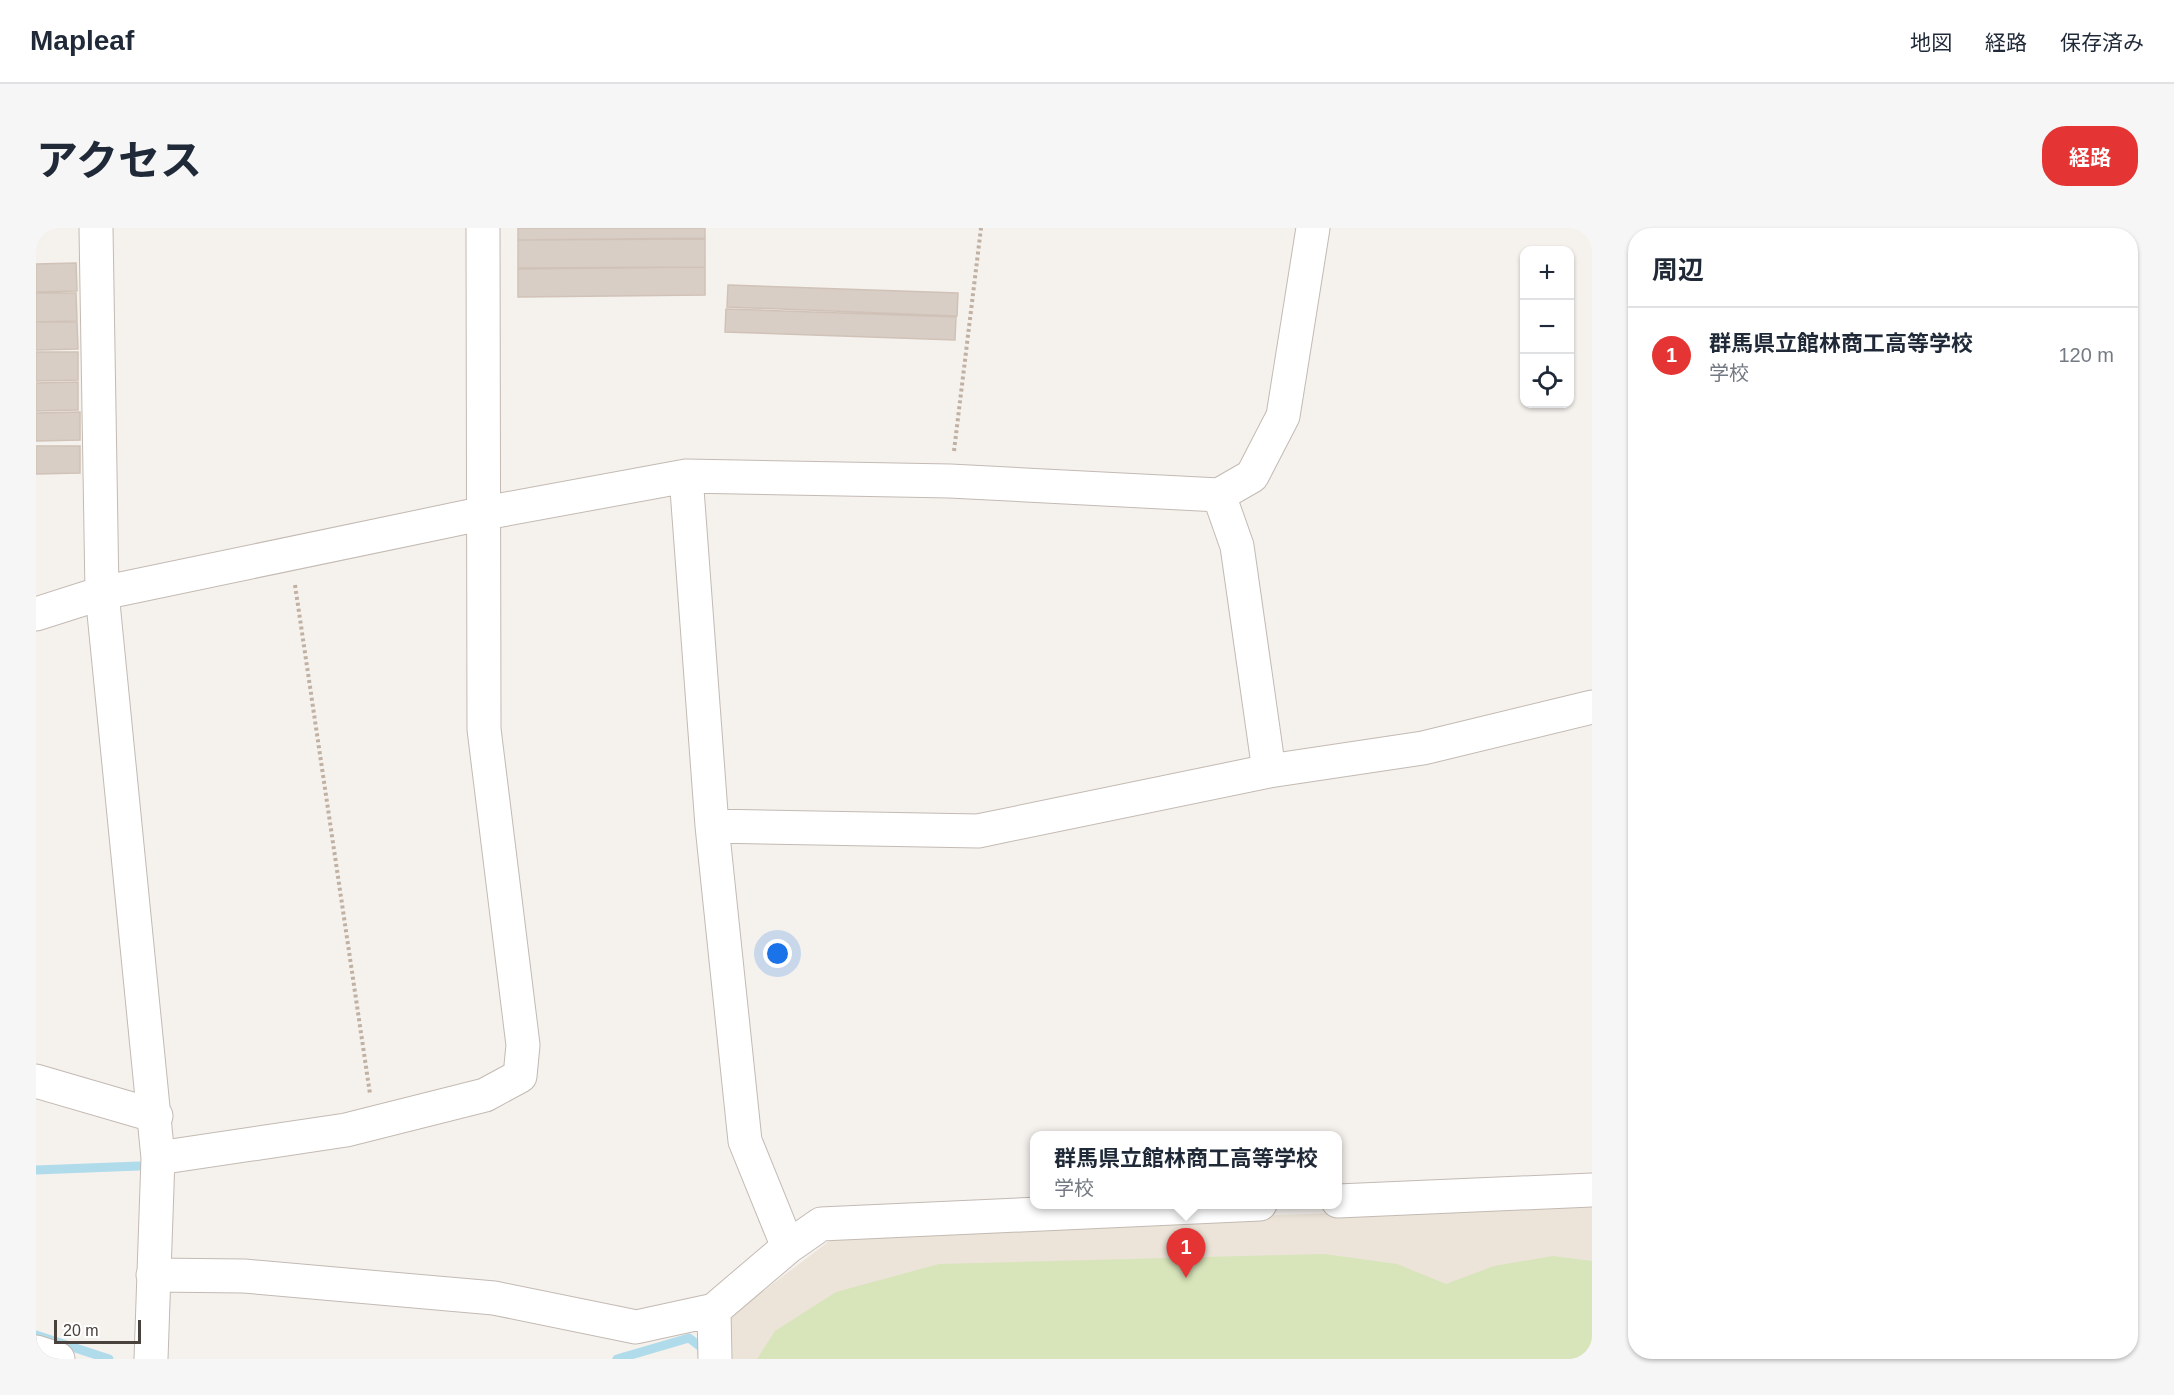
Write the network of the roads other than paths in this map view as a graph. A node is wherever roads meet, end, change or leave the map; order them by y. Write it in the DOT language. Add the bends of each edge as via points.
graph roads {
  1 [pos="96,228"];
  2 [pos="483,228"];
  3 [pos="1312,228"];
  4 [pos="686,476"];
  5 [pos="1219,495"];
  6 [pos="485,513"];
  7 [pos="102,593"];
  8 [pos="36,614"];
  9 [pos="1592,707"];
  10 [pos="1269,771"];
  11 [pos="712,826"];
  12 [pos="36,1081"];
  13 [pos="156,1116"];
  14 [pos="158,1158"];
  15 [pos="1592,1190"];
  16 [pos="1342,1201"];
  17 [pos="1150,1209"];
  18 [pos="788,1247"];
  19 [pos="153,1275"];
  20 [pos="714,1310"];
  21 [pos="36,1352"];
  22 [pos="58,1359"];
  23 [pos="151,1359"];
  24 [pos="715,1359"];
  1 -- 7 [label="street"];
  2 -- 6 [label="street"];
  3 -- 5 [label="street" via="1283,416 1252,476"];
  4 -- 5 [label="street" via="950,481"];
  4 -- 6 [label="street"];
  4 -- 11 [label="street"];
  5 -- 10 [label="street" via="1237,546"];
  6 -- 7 [label="street"];
  6 -- 14 [label="street" via="484,729 523,1045 520,1076 485,1095 346,1130"];
  7 -- 8 [label="street"];
  7 -- 13 [label="street"];
  9 -- 10 [label="street" via="1423,748"];
  10 -- 11 [label="street" via="978,831"];
  11 -- 18 [label="street" via="745,1142"];
  12 -- 13 [label="street"];
  13 -- 14 [label="street"];
  14 -- 19 [label="street"];
  15 -- 16 [label="street"];
  17 -- 18 [label="street" via="821,1224"];
  18 -- 20 [label="street"];
  19 -- 20 [label="street" via="243,1276 494,1298 636,1327"];
  19 -- 23 [label="street"];
  20 -- 24 [label="street"];
  21 -- 22 [label="street"];
}
